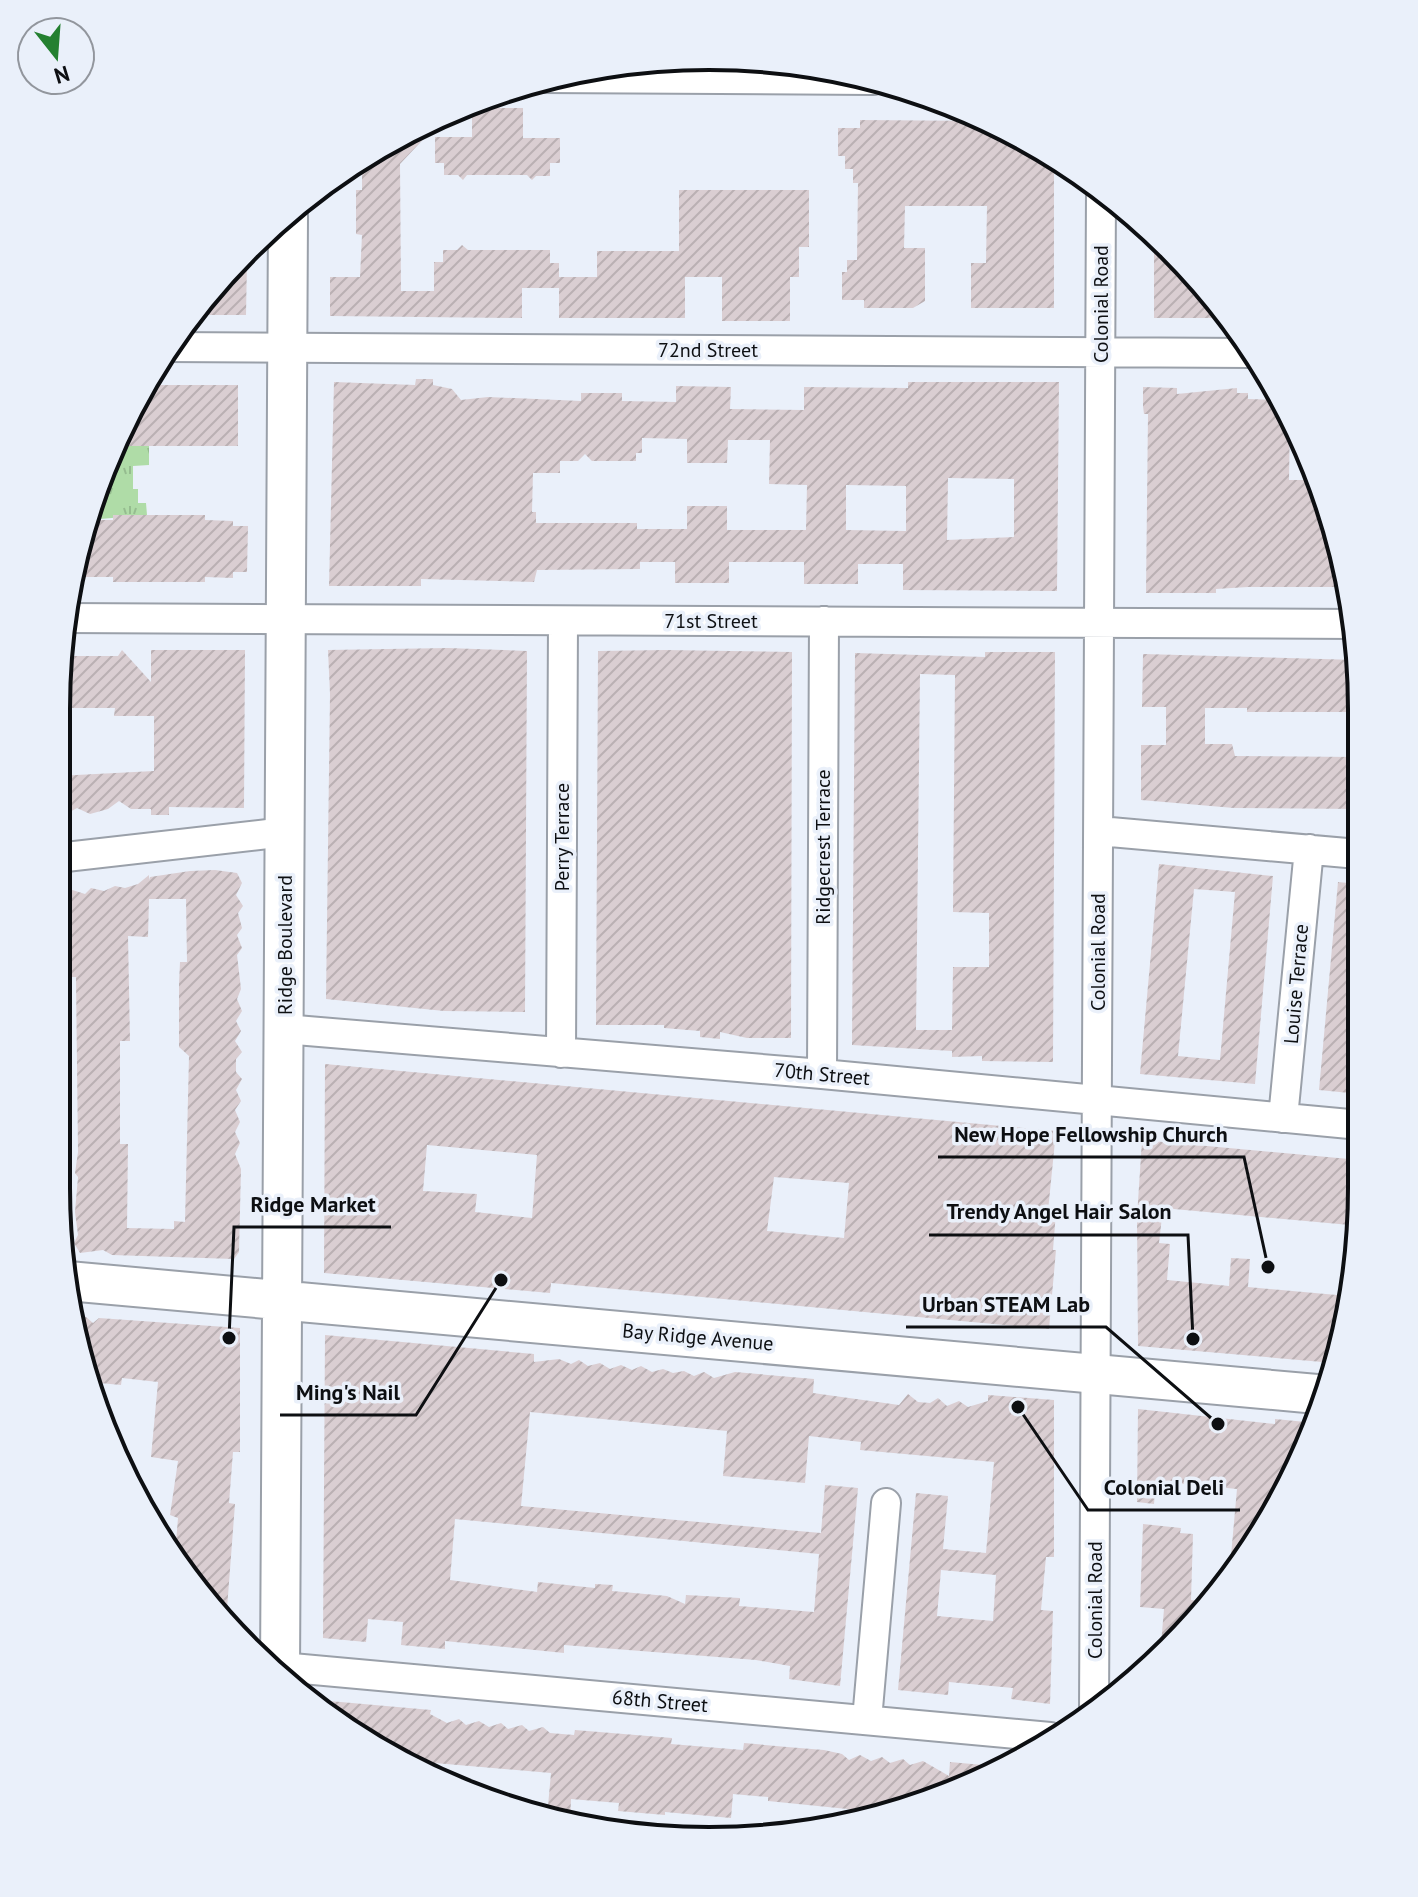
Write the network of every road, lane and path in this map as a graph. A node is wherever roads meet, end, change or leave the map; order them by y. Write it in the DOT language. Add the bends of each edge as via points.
graph roads {
  1 [pos="606,78"];
  2 [pos="820,80"];
  3 [pos="1101,205"];
  4 [pos="288,229"];
  5 [pos="183,347"];
  6 [pos="287,347"];
  7 [pos="1101,352"];
  8 [pos="1239,353"];
  9 [pos="76,618"];
  10 [pos="286,619"];
  11 [pos="563,621"];
  12 [pos="824,621"];
  13 [pos="1100,622"];
  14 [pos="1343,624"];
  15 [pos="1099,831"];
  16 [pos="285,832"];
  17 [pos="1309,849"];
  18 [pos="1348,853"];
  19 [pos="70,857"];
  20 [pos="284,1029"];
  21 [pos="561,1053"];
  22 [pos="822,1074"];
  23 [pos="1097,1101"];
  24 [pos="1283,1118"];
  25 [pos="1348,1124"];
  26 [pos="77,1282"];
  27 [pos="283,1300"];
  28 [pos="1096,1374"];
  29 [pos="1314,1394"];
  30 [pos="886,1503"];
  31 [pos="277,1658"];
  32 [pos="291,1670"];
  33 [pos="1094,1698"];
  34 [pos="867,1720"];
  35 [pos="1037,1736"];
  1 -- 2 [label="street"];
  3 -- 7 [label="street, Colonial Road"];
  4 -- 6 [label="street, Ridge Boulevard"];
  5 -- 6 [label="street, 72nd Street"];
  6 -- 7 [label="street, 72nd Street"];
  6 -- 10 [label="street, Ridge Boulevard"];
  7 -- 8 [label="street, 72nd Street"];
  7 -- 13 [label="street, Colonial Road"];
  9 -- 10 [label="street, 71st Street"];
  10 -- 11 [label="street, 71st Street"];
  10 -- 16 [label="street, Ridge Boulevard"];
  11 -- 12 [label="street, 71st Street"];
  11 -- 21 [label="street, Perry Terrace"];
  12 -- 13 [label="street, 71st Street"];
  12 -- 22 [label="street, Ridgecrest Terrace"];
  13 -- 14 [label="street, 71st Street"];
  13 -- 15 [label="street, Colonial Road"];
  15 -- 17 [label="street"];
  15 -- 23 [label="street, Colonial Road"];
  16 -- 19 [label="street"];
  16 -- 20 [label="street, Ridge Boulevard"];
  17 -- 18 [label="street"];
  17 -- 24 [label="street, Louise Terrace"];
  20 -- 21 [label="street, 70th Street"];
  20 -- 27 [label="street, Ridge Boulevard"];
  21 -- 22 [label="street, 70th Street"];
  22 -- 23 [label="street, 70th Street"];
  23 -- 24 [label="street, 70th Street"];
  23 -- 28 [label="street, Colonial Road"];
  24 -- 25 [label="street, 70th Street"];
  26 -- 27 [label="street, Bay Ridge Avenue"];
  27 -- 28 [label="street, Bay Ridge Avenue"];
  27 -- 31 [label="street, Ridge Boulevard"];
  28 -- 29 [label="street, Bay Ridge Avenue"];
  28 -- 33 [label="street, Colonial Road"];
  30 -- 34 [label="street"];
  32 -- 34 [label="street, 68th Street"];
  34 -- 35 [label="street, 68th Street"];
}
